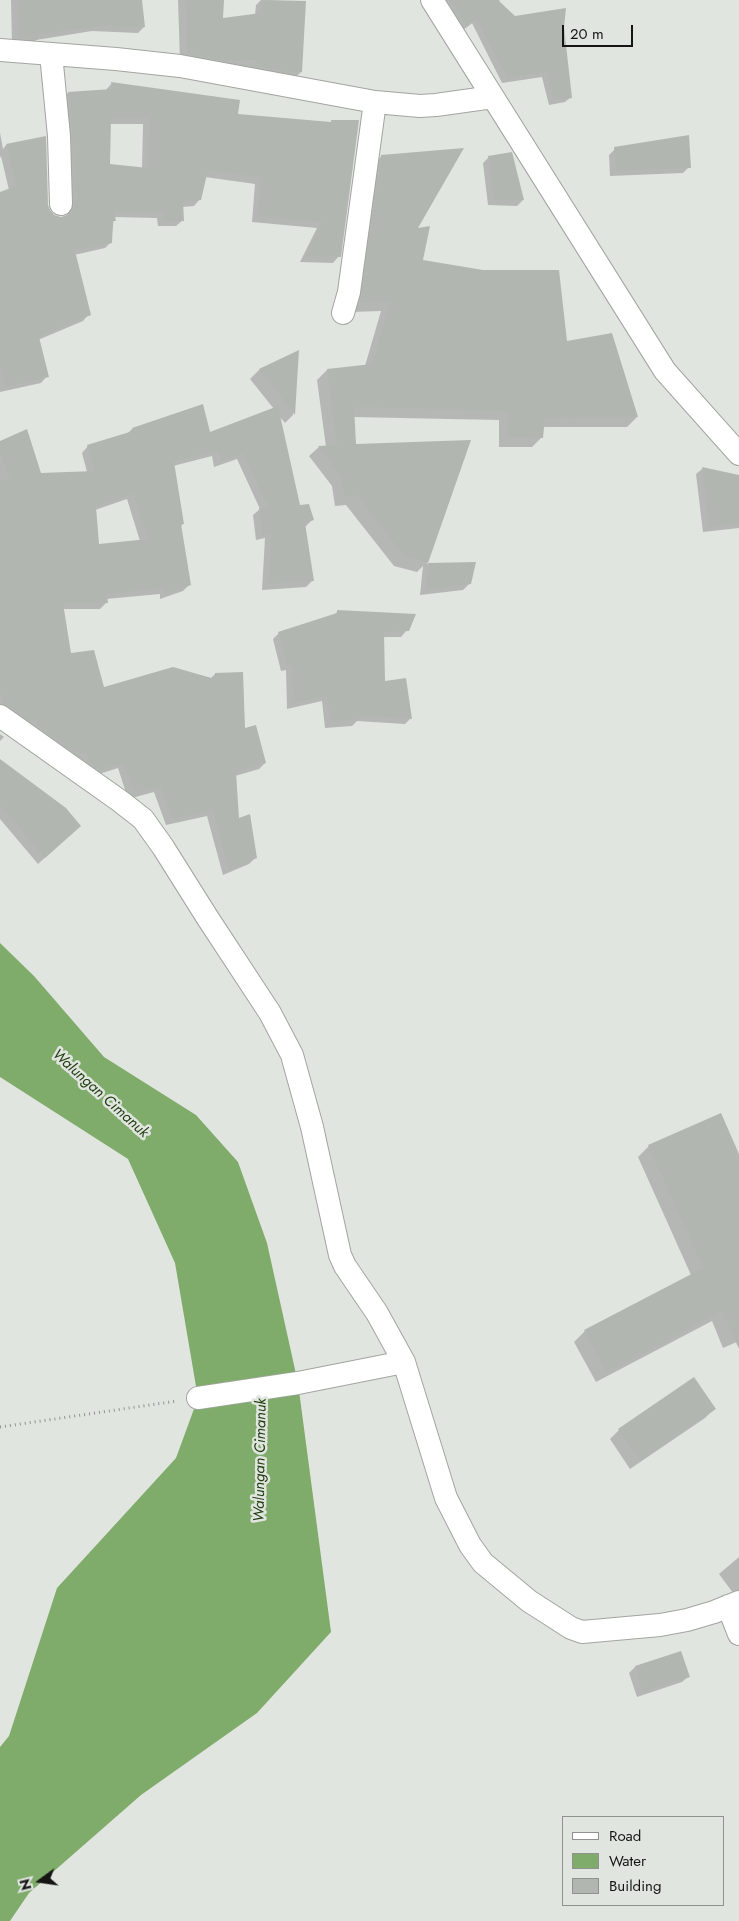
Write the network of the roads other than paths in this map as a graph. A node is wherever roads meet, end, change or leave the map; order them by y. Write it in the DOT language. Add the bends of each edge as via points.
graph roads {
  1 [pos="432,0"];
  2 [pos="0,50"];
  3 [pos="51,54"];
  4 [pos="493,97"];
  5 [pos="375,102"];
  6 [pos="61,204"];
  7 [pos="344,313"];
  8 [pos="739,454"];
  9 [pos="0,716"];
  10 [pos="404,1362"];
  11 [pos="198,1398"];
  12 [pos="734,1604"];
  13 [pos="739,1634"];
  1 -- 4 [label="street"];
  2 -- 3 [label="street"];
  3 -- 5 [label="street" via="180,66"];
  3 -- 6 [label="street" via="59,136"];
  4 -- 5 [label="street" via="436,106"];
  4 -- 8 [label="street" via="665,371"];
  5 -- 7 [label="street"];
  9 -- 10 [label="street" via="143,819 270,1013 292,1055 312,1127 340,1255"];
  10 -- 11 [label="street"];
  10 -- 12 [label="street" via="446,1498 458,1523 483,1563 529,1601 570,1628 582,1632 660,1625 687,1620"];
  12 -- 13 [label="street"];
}
